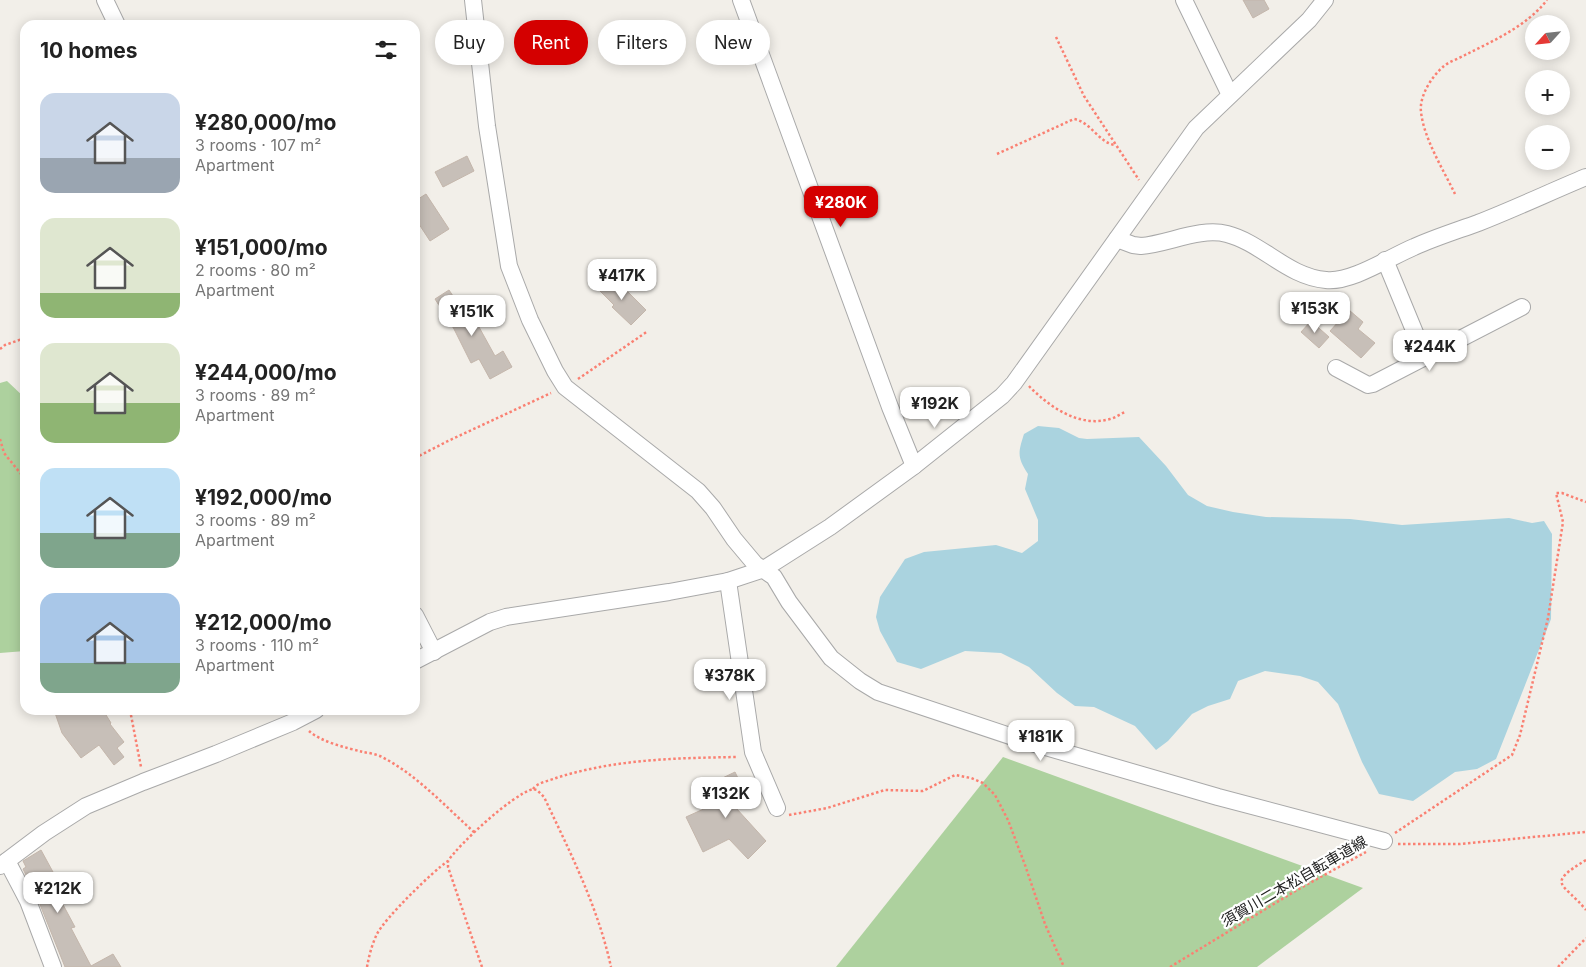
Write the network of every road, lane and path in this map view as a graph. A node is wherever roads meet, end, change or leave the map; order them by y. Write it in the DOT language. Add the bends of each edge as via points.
graph roads {
  1 [pos="105,0"];
  2 [pos="473,0"];
  3 [pos="742,0"];
  4 [pos="1184,0"];
  5 [pos="1324,0"];
  6 [pos="1547,0"];
  7 [pos="115,20"];
  8 [pos="1056,37"];
  9 [pos="1230,95"];
  10 [pos="1115,145"];
  11 [pos="997,154"];
  12 [pos="1586,177"];
  13 [pos="1149,194"];
  14 [pos="1455,194"];
  15 [pos="1117,239"];
  16 [pos="1385,260"];
  17 [pos="1522,307"];
  18 [pos="648,332"];
  19 [pos="20,340"];
  20 [pos="0,349"];
  21 [pos="1425,357"];
  22 [pos="1336,368"];
  23 [pos="1020,376"];
  24 [pos="565,387"];
  25 [pos="1125,412"];
  26 [pos="0,439"];
  27 [pos="420,455"];
  28 [pos="914,466"];
  29 [pos="20,473"];
  30 [pos="1586,502"];
  31 [pos="764,568"];
  32 [pos="728,581"];
  33 [pos="420,625"];
  34 [pos="434,652"];
  35 [pos="420,659"];
  36 [pos="131,715"];
  37 [pos="307,715"];
  38 [pos="299,719"];
  39 [pos="755,757"];
  40 [pos="143,782"];
  41 [pos="533,789"];
  42 [pos="777,808"];
  43 [pos="1586,832"];
  44 [pos="475,833"];
  45 [pos="1384,841"];
  46 [pos="1586,860"];
  47 [pos="448,861"];
  48 [pos="4,863"];
  49 [pos="1586,910"];
  50 [pos="1586,938"];
  51 [pos="53,967"];
  52 [pos="366,967"];
  53 [pos="482,967"];
  54 [pos="611,967"];
  55 [pos="1064,967"];
  56 [pos="1170,967"];
  57 [pos="1558,967"];
  1 -- 7 [label="street"];
  2 -- 24 [label="street" via="487,126 509,266 530,320"];
  3 -- 28 [label="street"];
  4 -- 9 [label="street"];
  5 -- 9 [label="street" via="1309,20"];
  6 -- 14 [label="path" via="1532,16 1444,65 1425,92 1421,116"];
  8 -- 10 [label="path" via="1084,96"];
  9 -- 13 [label="street" via="1196,128"];
  10 -- 11 [label="path" via="1105,142 1084,123 1074,119"];
  10 -- 13 [label="path"];
  12 -- 16 [label="street"];
  13 -- 15 [label="street"];
  15 -- 16 [label="street" via="1141,246 1199,234 1227,234 1304,276 1327,280 1354,275"];
  15 -- 23 [label="street"];
  16 -- 21 [label="street"];
  17 -- 21 [label="street"];
  18 -- 24 [label="path"];
  19 -- 20 [label="path"];
  21 -- 22 [label="street" via="1368,385"];
  23 -- 25 [label="path" via="1042,400 1078,420 1110,419"];
  23 -- 28 [label="street" via="1002,396"];
  24 -- 27 [label="path"];
  24 -- 31 [label="street" via="698,491 749,557"];
  26 -- 29 [label="path" via="4,453"];
  28 -- 31 [label="street" via="822,533"];
  30 -- 45 [label="path" via="1556,493 1564,522 1551,599 1520,735 1512,755"];
  31 -- 32 [label="street"];
  31 -- 45 [label="street" via="774,576 789,602 831,658 878,692 1034,744"];
  32 -- 34 [label="street" via="506,617"];
  32 -- 39 [label="street"];
  33 -- 34 [label="street"];
  34 -- 35 [label="street"];
  36 -- 40 [label="path"];
  37 -- 38 [label="street"];
  38 -- 40 [label="street"];
  38 -- 44 [label="path" via="315,736 379,756 395,765"];
  39 -- 41 [label="path" via="608,764 535,785"];
  39 -- 42 [label="street"];
  40 -- 48 [label="street" via="86,806"];
  41 -- 44 [label="path" via="511,800"];
  41 -- 54 [label="path" via="544,797 590,897"];
  42 -- 55 [label="path" via="783,813 796,815 885,790 923,791 955,776 982,783 995,795 1008,820 1044,924"];
  43 -- 45 [label="path, 須賀川二本松自転車道線" via="1460,844 1405,845"];
  44 -- 47 [label="path"];
  45 -- 56 [label="path, 須賀川二本松自転車道線"];
  46 -- 49 [label="path" via="1571,868 1561,880 1563,887"];
  47 -- 52 [label="path" via="384,923"];
  47 -- 53 [label="path"];
  48 -- 51 [label="street" via="28,901"];
  50 -- 57 [label="path"];
}
